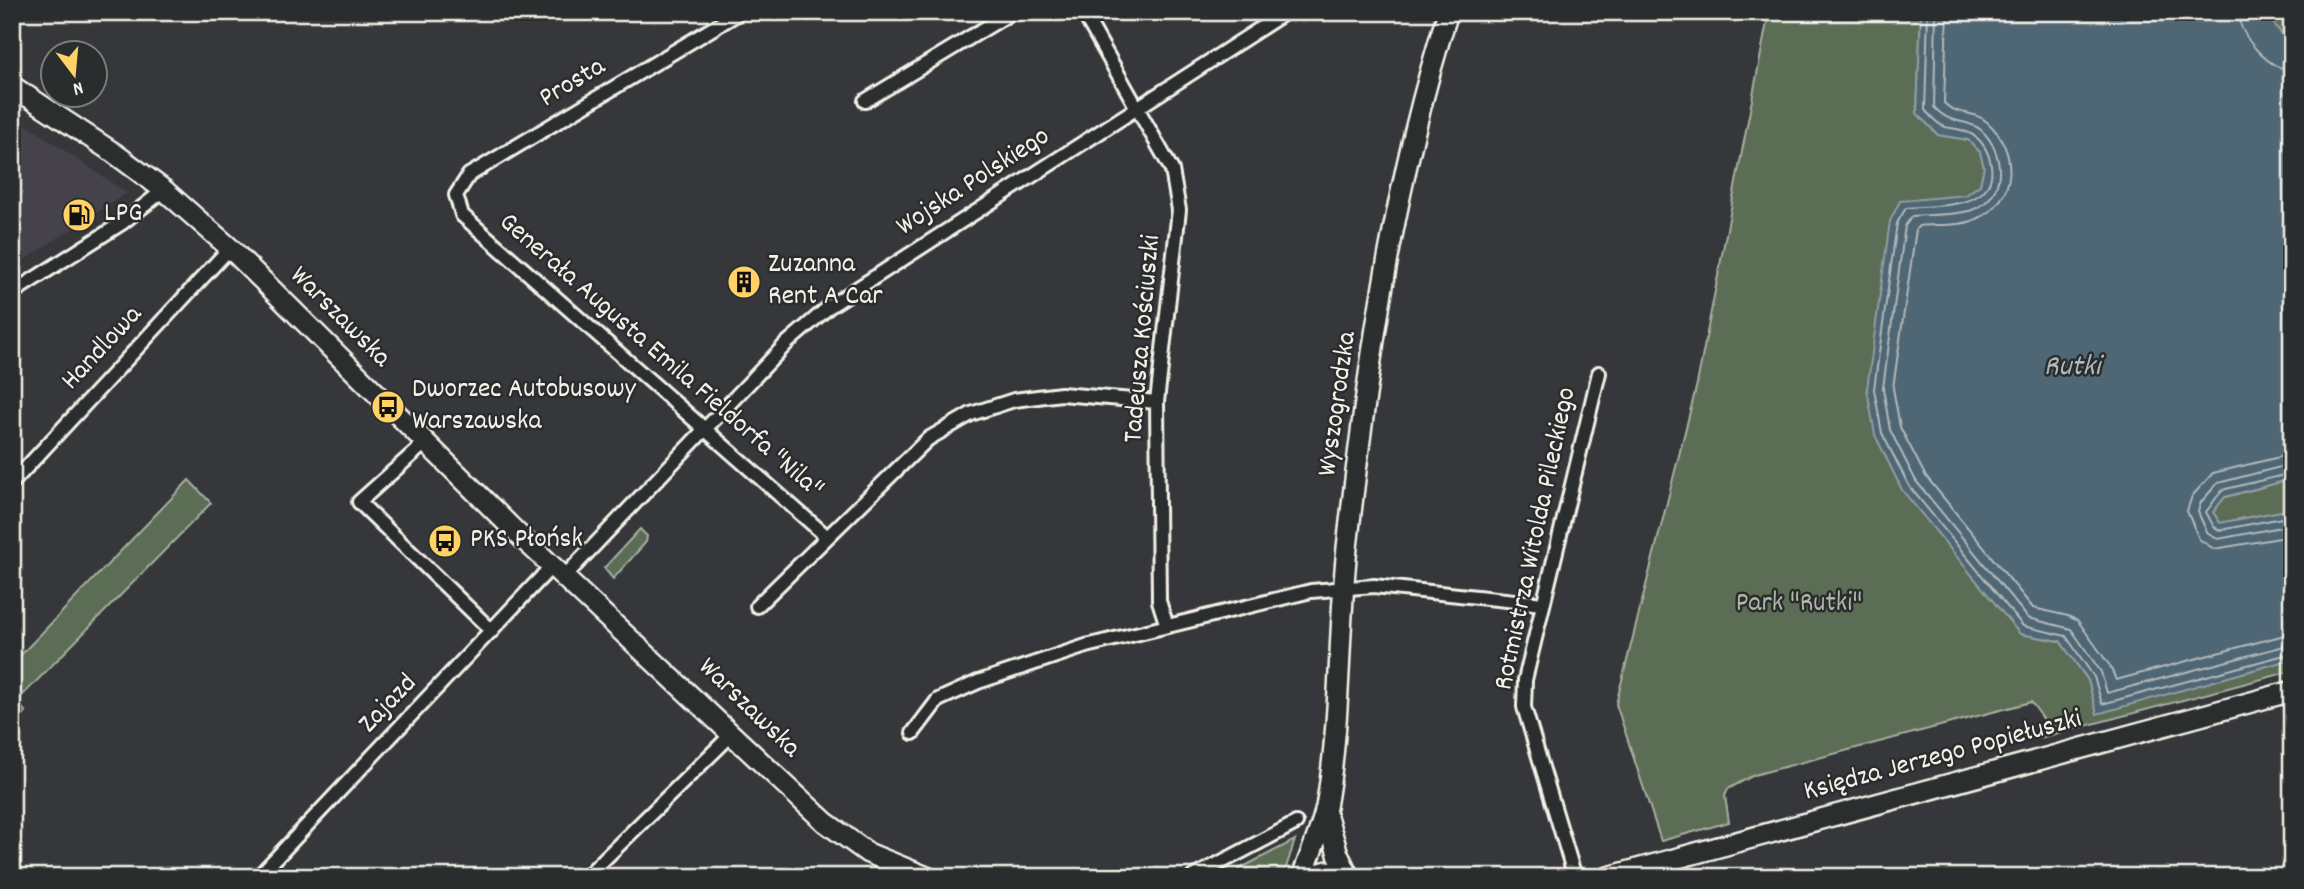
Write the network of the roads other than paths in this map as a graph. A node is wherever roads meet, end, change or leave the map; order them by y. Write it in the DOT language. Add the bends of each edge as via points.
graph roads {
  1 [pos="740,12"];
  2 [pos="1012,12"];
  3 [pos="1083,12"];
  4 [pos="1286,12"];
  5 [pos="1448,12"];
  6 [pos="12,86"];
  7 [pos="865,101"];
  8 [pos="1138,106"];
  9 [pos="164,190"];
  10 [pos="462,215"];
  11 [pos="230,248"];
  12 [pos="12,293"];
  13 [pos="1599,373"];
  14 [pos="1157,402"];
  15 [pos="706,429"];
  16 [pos="425,443"];
  17 [pos="12,483"];
  18 [pos="826,536"];
  19 [pos="559,570"];
  20 [pos="1345,587"];
  21 [pos="1544,604"];
  22 [pos="757,606"];
  23 [pos="1167,626"];
  24 [pos="492,631"];
  25 [pos="2292,691"];
  26 [pos="733,733"];
  27 [pos="914,733"];
  28 [pos="1325,810"];
  29 [pos="1296,823"];
  30 [pos="258,877"];
  31 [pos="586,877"];
  32 [pos="927,877"];
  33 [pos="1193,877"];
  34 [pos="1304,877"];
  35 [pos="1347,877"];
  36 [pos="1575,877"];
  37 [pos="1608,877"];
  1 -- 10 [label="street, Prosta" via="469,175 456,195"];
  2 -- 7 [label="street"];
  3 -- 8 [label="street, Tadeusza Kościuszki"];
  4 -- 8 [label="street, Wojska Polskiego"];
  5 -- 20 [label="street, Wyszogrodzka" via="1407,166 1388,268 1359,454"];
  6 -- 9 [label="street, Warszawska"];
  8 -- 14 [label="street, Tadeusza Kościuszki" via="1172,170 1179,209"];
  8 -- 15 [label="street, Wojska Polskiego" via="830,306 787,343"];
  9 -- 11 [label="street, Warszawska"];
  9 -- 12 [label="street" via="122,223"];
  10 -- 15 [label="street, Generała Augusta Emila Fieldorfa \"Nila\""];
  11 -- 16 [label="street, Warszawska"];
  11 -- 17 [label="street, Handlowa"];
  13 -- 21 [label="street, Rotmistrza Witolda Pileckiego"];
  14 -- 18 [label="street" via="1061,394 1014,400 971,414 928,439"];
  14 -- 23 [label="street, Tadeusza Kościuszki" via="1159,601"];
  15 -- 18 [label="street, Generała Augusta Emila Fieldorfa \"Nila\""];
  15 -- 19 [label="street, Wojska Polskiego"];
  16 -- 19 [label="street, Warszawska"];
  16 -- 24 [label="street" via="359,502"];
  18 -- 22 [label="street"];
  19 -- 24 [label="street, Zajazd"];
  19 -- 26 [label="street, Warszawska"];
  20 -- 21 [label="street"];
  20 -- 23 [label="street"];
  20 -- 28 [label="street, Wyszogrodzka"];
  21 -- 36 [label="street, Rotmistrza Witolda Pileckiego" via="1525,680 1524,707"];
  23 -- 27 [label="street" via="1086,646 978,682 938,700"];
  24 -- 30 [label="street, Zajazd"];
  25 -- 37 [label="street, Księdza Jerzego Popiełuszki"];
  26 -- 31 [label="street"];
  26 -- 32 [label="street, Warszawska" via="825,822 868,853"];
  28 -- 34 [label="street, Wyszogrodzka"];
  28 -- 35 [label="street, Wyszogrodzka"];
  29 -- 33 [label="street"];
  34 -- 35 [label="street" via="1328,871"];
}
